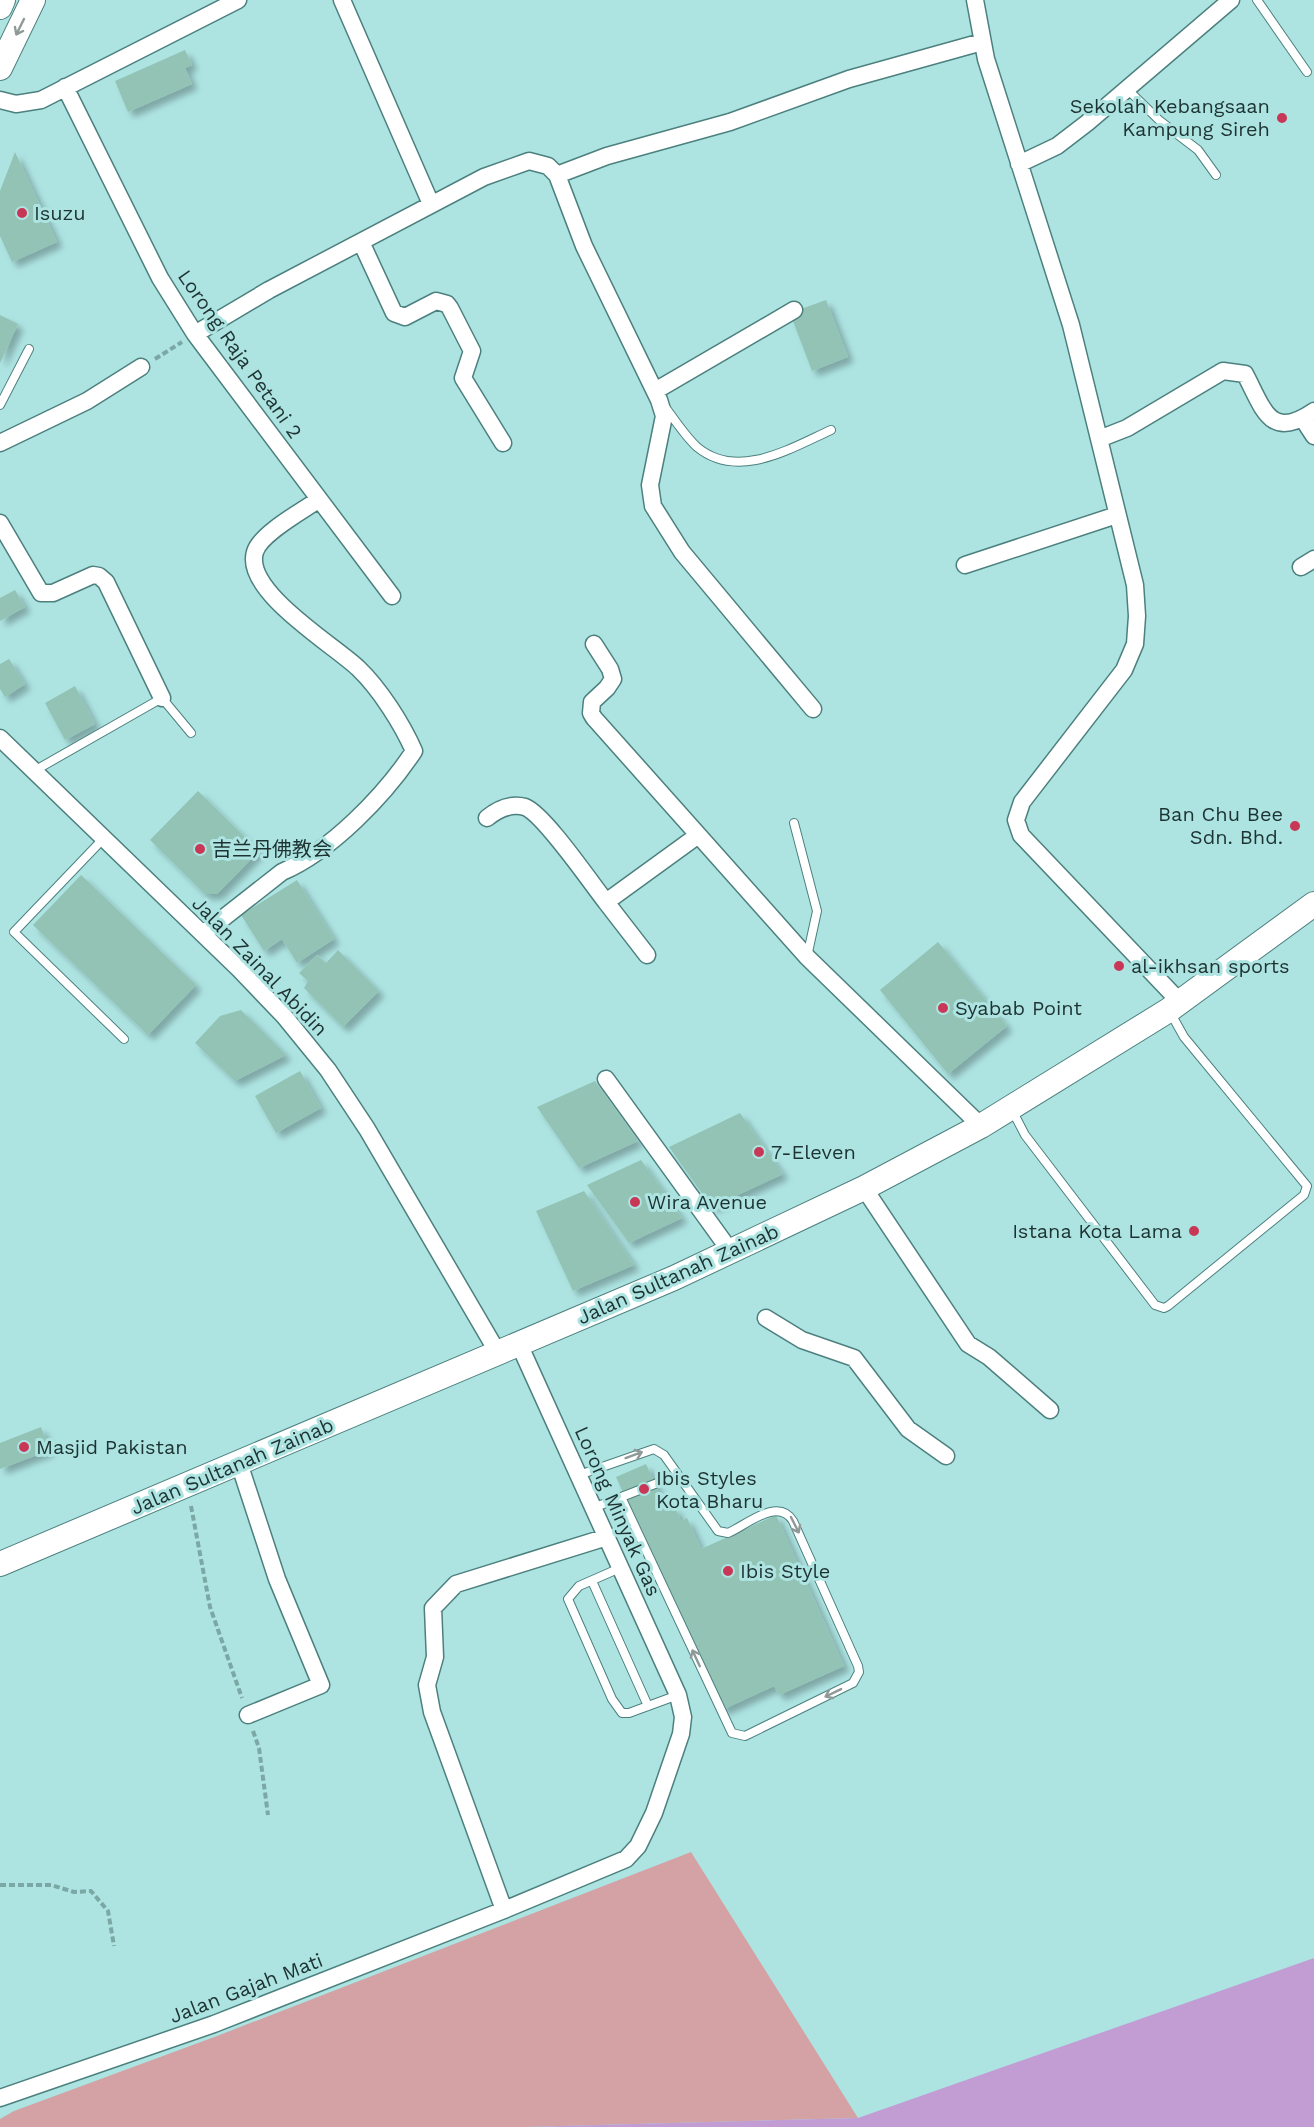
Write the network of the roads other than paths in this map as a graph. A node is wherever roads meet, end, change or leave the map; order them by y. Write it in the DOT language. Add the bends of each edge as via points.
graph roads {
  1 [pos="3,0"];
  2 [pos="33,0"];
  3 [pos="238,0"];
  4 [pos="342,0"];
  5 [pos="975,0"];
  6 [pos="1231,0"];
  7 [pos="1257,0"];
  8 [pos="0,6"];
  9 [pos="982,42"];
  10 [pos="2,58"];
  11 [pos="1307,72"];
  12 [pos="65,87"];
  13 [pos="1127,88"];
  14 [pos="0,100"];
  15 [pos="1020,164"];
  16 [pos="557,175"];
  17 [pos="1216,175"];
  18 [pos="431,204"];
  19 [pos="362,244"];
  20 [pos="794,310"];
  21 [pos="195,334"];
  22 [pos="29,348"];
  23 [pos="141,367"];
  24 [pos="657,395"];
  25 [pos="0,405"];
  26 [pos="1308,415"];
  27 [pos="831,430"];
  28 [pos="1314,436"];
  29 [pos="1099,439"];
  30 [pos="0,443"];
  31 [pos="503,443"];
  32 [pos="318,500"];
  33 [pos="1118,515"];
  34 [pos="0,522"];
  35 [pos="965,565"];
  36 [pos="392,596"];
  37 [pos="594,644"];
  38 [pos="162,698"];
  39 [pos="813,709"];
  40 [pos="191,733"];
  41 [pos="0,738"];
  42 [pos="34,771"];
  43 [pos="487,818"];
  44 [pos="794,823"];
  45 [pos="697,836"];
  46 [pos="104,838"];
  47 [pos="606,902"];
  48 [pos="1314,904"];
  49 [pos="203,934"];
  50 [pos="647,955"];
  51 [pos="807,957"];
  52 [pos="1174,1006"];
  53 [pos="124,1039"];
  54 [pos="606,1079"];
  55 [pos="1011,1108"];
  56 [pos="981,1126"];
  57 [pos="864,1188"];
  58 [pos="731,1252"];
  59 [pos="766,1318"];
  60 [pos="509,1348"];
  61 [pos="1050,1410"];
  62 [pos="946,1456"];
  63 [pos="239,1462"];
  64 [pos="579,1475"];
  65 [pos="678,1475"];
  66 [pos="621,1497"];
  67 [pos="593,1508"];
  68 [pos="607,1537"];
  69 [pos="0,1564"];
  70 [pos="621,1568"];
  71 [pos="592,1581"];
  72 [pos="678,1695"];
  73 [pos="648,1706"];
  74 [pos="248,1714"];
  75 [pos="504,1910"];
  76 [pos="0,2098"];
  1 -- 8 [label="main road"];
  2 -- 10 [label="main road, one-way"];
  3 -- 12 [label="street"];
  4 -- 18 [label="street"];
  5 -- 9 [label="street"];
  6 -- 13 [label="street"];
  7 -- 11 [label="lane"];
  9 -- 15 [label="street"];
  9 -- 16 [label="street" via="849,79 730,122 607,156"];
  12 -- 14 [label="street" via="30,104"];
  12 -- 21 [label="street, Lorong Raja Petani 2" via="160,278"];
  13 -- 15 [label="street" via="1057,146"];
  13 -- 17 [label="lane" via="1160,122 1198,150"];
  15 -- 29 [label="street" via="1071,325"];
  16 -- 18 [label="street" via="538,162 517,163"];
  16 -- 24 [label="street" via="584,246"];
  18 -- 19 [label="street"];
  19 -- 21 [label="street"];
  19 -- 31 [label="street" via="394,313 405,317 435,301 450,308 472,351 463,378"];
  20 -- 24 [label="street"];
  21 -- 32 [label="street, Lorong Raja Petani 2"];
  22 -- 25 [label="lane"];
  23 -- 30 [label="street" via="87,401"];
  24 -- 27 [label="lane" via="697,447 719,459 745,462 775,455"];
  24 -- 39 [label="street" via="664,416 650,485 653,506 682,552"];
  26 -- 28 [label="street"];
  26 -- 29 [label="street" via="1290,425 1278,423 1267,414 1245,374 1224,371 1127,428"];
  29 -- 33 [label="street"];
  32 -- 36 [label="street, Lorong Raja Petani 2"];
  32 -- 49 [label="street" via="265,538 255,552 255,570 265,588 288,611 359,669 404,728 414,751 395,781 333,839 282,872"];
  33 -- 35 [label="street"];
  33 -- 52 [label="street" via="1135,585 1135,644 1124,670 1022,802 1016,820 1022,835"];
  34 -- 38 [label="street" via="41,593 53,593 93,575 106,582"];
  37 -- 45 [label="street" via="613,679 592,702 591,713"];
  38 -- 40 [label="lane"];
  38 -- 42 [label="lane"];
  41 -- 42 [label="street, Jalan Zainal Abidin"];
  42 -- 46 [label="street, Jalan Zainal Abidin"];
  43 -- 47 [label="street" via="504,807 517,805 533,812"];
  44 -- 51 [label="lane" via="817,911"];
  45 -- 47 [label="street"];
  45 -- 51 [label="street"];
  46 -- 49 [label="street, Jalan Zainal Abidin"];
  46 -- 53 [label="lane" via="14,932"];
  47 -- 50 [label="street"];
  48 -- 52 [label="main road, Jalan Sultanah Zainab"];
  49 -- 60 [label="street, Jalan Zainal Abidin" via="284,1016 328,1070"];
  51 -- 56 [label="street"];
  52 -- 55 [label="main road, Jalan Sultanah Zainab"];
  52 -- 55 [label="lane" via="1184,1037 1307,1186 1304,1194 1168,1306 1155,1305 1025,1135"];
  54 -- 58 [label="street"];
  55 -- 56 [label="main road, Jalan Sultanah Zainab"];
  56 -- 57 [label="main road, Jalan Sultanah Zainab"];
  57 -- 58 [label="main road, Jalan Sultanah Zainab"];
  57 -- 61 [label="street" via="968,1344 989,1357"];
  58 -- 60 [label="main road, Jalan Sultanah Zainab"];
  59 -- 62 [label="street" via="802,1340 854,1358 908,1429"];
  60 -- 63 [label="main road, Jalan Sultanah Zainab"];
  60 -- 64 [label="street, Lorong Minyak Gas"];
  63 -- 69 [label="main road, Jalan Sultanah Zainab"];
  63 -- 74 [label="street" via="277,1579 321,1685"];
  64 -- 65 [label="lane, one-way" via="654,1449 664,1455"];
  64 -- 67 [label="street, Lorong Minyak Gas"];
  65 -- 66 [label="lane"];
  65 -- 66 [label="lane, one-way" via="714,1527 723,1533 760,1515 782,1511 790,1516 858,1666 853,1683 746,1736 732,1733"];
  66 -- 67 [label="lane"];
  67 -- 68 [label="street, Lorong Minyak Gas"];
  68 -- 70 [label="street, Lorong Minyak Gas"];
  68 -- 75 [label="street" via="456,1584 433,1608 435,1658 427,1684 432,1712"];
  70 -- 71 [label="lane"];
  70 -- 72 [label="street, Lorong Minyak Gas"];
  71 -- 73 [label="lane"];
  71 -- 73 [label="lane" via="572,1591 568,1599 584,1639 618,1709 629,1713"];
  72 -- 73 [label="lane"];
  72 -- 75 [label="street, Lorong Minyak Gas" via="683,1717 681,1734 654,1813 638,1846 626,1859"];
  75 -- 76 [label="street, Jalan Gajah Mati" via="214,2024"];
}
